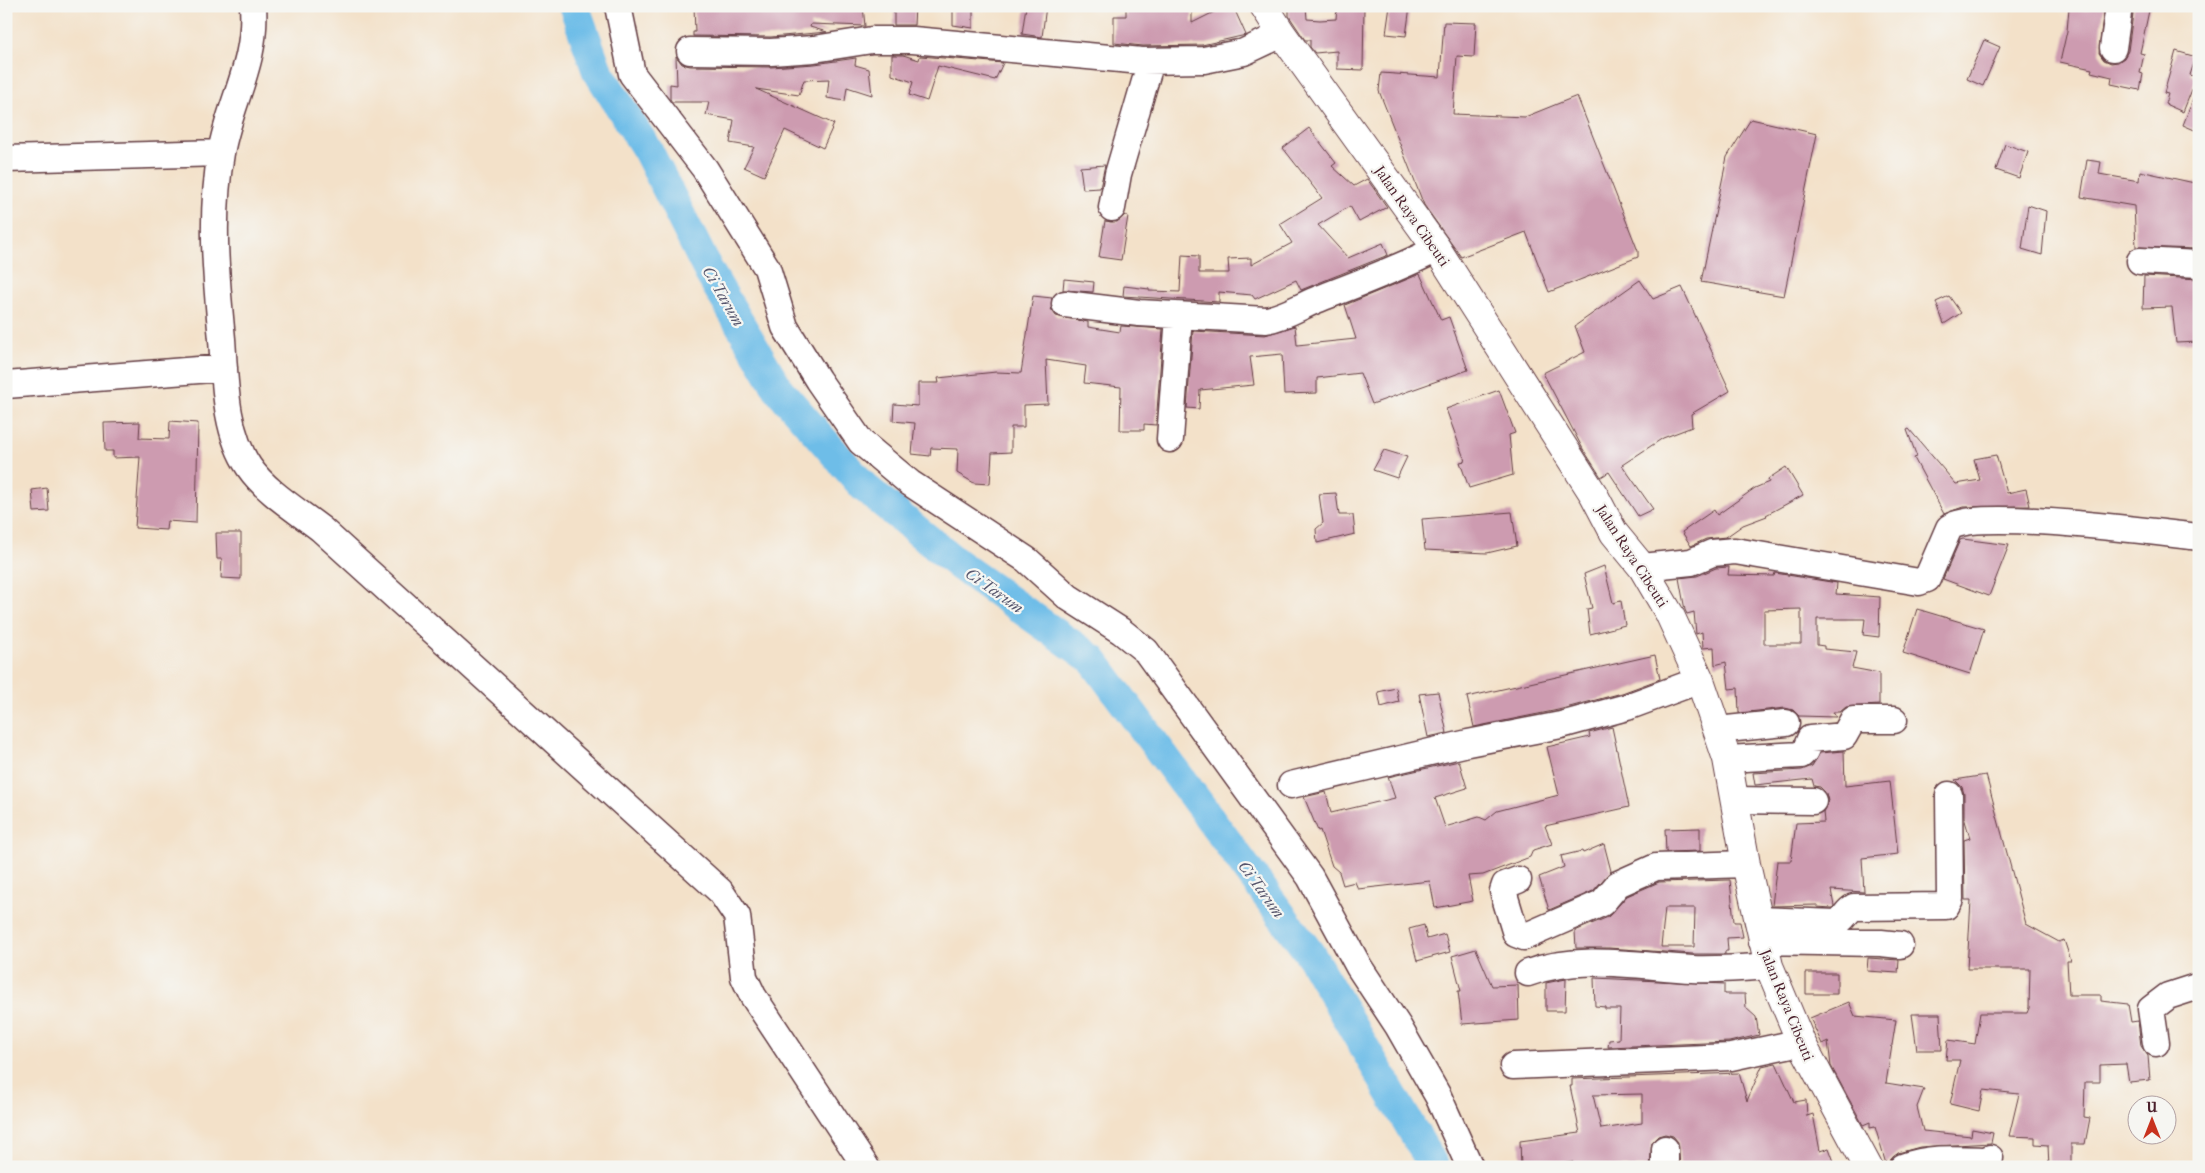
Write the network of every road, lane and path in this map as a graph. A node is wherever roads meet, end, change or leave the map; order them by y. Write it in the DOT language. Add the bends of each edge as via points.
graph roads {
  1 [pos="253,6"];
  2 [pos="618,6"];
  3 [pos="1264,6"];
  4 [pos="2119,6"];
  5 [pos="1282,34"];
  6 [pos="2113,48"];
  7 [pos="690,51"];
  8 [pos="1151,61"];
  9 [pos="221,153"];
  10 [pos="6,159"];
  11 [pos="1112,208"];
  12 [pos="1437,248"];
  13 [pos="2140,261"];
  14 [pos="2199,264"];
  15 [pos="1065,304"];
  16 [pos="1179,316"];
  17 [pos="224,368"];
  18 [pos="6,385"];
  19 [pos="1170,439"];
  20 [pos="2199,537"];
  21 [pos="1642,567"];
  22 [pos="1700,680"];
  23 [pos="1894,720"];
  24 [pos="1786,723"];
  25 [pos="1717,730"];
  26 [pos="1727,759"];
  27 [pos="1291,785"];
  28 [pos="1949,795"];
  29 [pos="1813,801"];
  30 [pos="1731,809"];
  31 [pos="1746,864"];
  32 [pos="1518,880"];
  33 [pos="1763,942"];
  34 [pos="1900,945"];
  35 [pos="1528,973"];
  36 [pos="2199,986"];
  37 [pos="1800,1042"];
  38 [pos="2156,1043"];
  39 [pos="1513,1066"];
  40 [pos="1990,1158"];
  41 [pos="866,1167"];
  42 [pos="1470,1167"];
  43 [pos="1868,1167"];
  44 [pos="1903,1167"];
  1 -- 9 [label="street" via="255,30 250,56"];
  2 -- 42 [label="street" via="632,74 705,169 767,268 785,327 861,442 910,484 1027,560 1068,597 1146,651 1310,877 1359,967 1438,1096"];
  3 -- 5 [label="main road, Jalan Raya Cibeuti"];
  4 -- 6 [label="street"];
  5 -- 8 [label="street" via="1244,52 1212,58"];
  5 -- 12 [label="main road, Jalan Raya Cibeuti"];
  7 -- 8 [label="street" via="771,52 872,40 913,40"];
  8 -- 11 [label="street" via="1118,174"];
  9 -- 10 [label="street"];
  9 -- 17 [label="street" via="213,244"];
  12 -- 16 [label="street" via="1398,268 1274,318 1246,320"];
  12 -- 21 [label="main road, Jalan Raya Cibeuti" via="1594,495 1614,533"];
  13 -- 14 [label="street"];
  15 -- 16 [label="street"];
  16 -- 19 [label="street"];
  17 -- 18 [label="street"];
  17 -- 41 [label="street" via="237,447 250,469 321,529 720,891 736,916 744,977 753,996"];
  20 -- 21 [label="street" via="2026,520 1968,520 1949,528 1926,579 1919,582 1734,551 1712,553 1691,562"];
  21 -- 22 [label="main road, Jalan Raya Cibeuti" via="1669,613"];
  22 -- 25 [label="main road, Jalan Raya Cibeuti"];
  22 -- 27 [label="street" via="1627,707 1561,725 1468,743"];
  23 -- 26 [label="street" via="1853,720 1844,736 1810,738 1801,755"];
  24 -- 25 [label="street"];
  25 -- 26 [label="main road, Jalan Raya Cibeuti"];
  26 -- 30 [label="main road, Jalan Raya Cibeuti"];
  28 -- 33 [label="street" via="1950,899 1946,906 1854,907 1836,923"];
  29 -- 30 [label="street"];
  30 -- 31 [label="main road, Jalan Raya Cibeuti"];
  31 -- 32 [label="street" via="1656,867 1618,884 1602,903 1524,936 1516,934 1503,891 1505,885"];
  31 -- 33 [label="main road, Jalan Raya Cibeuti"];
  33 -- 34 [label="street"];
  33 -- 35 [label="street" via="1695,969 1580,963 1547,966"];
  33 -- 37 [label="main road, Jalan Raya Cibeuti"];
  36 -- 38 [label="street" via="2168,996 2151,1008"];
  37 -- 39 [label="street" via="1731,1057"];
  37 -- 43 [label="main road, Jalan Raya Cibeuti"];
  40 -- 44 [label="street" via="1949,1158"];
}
